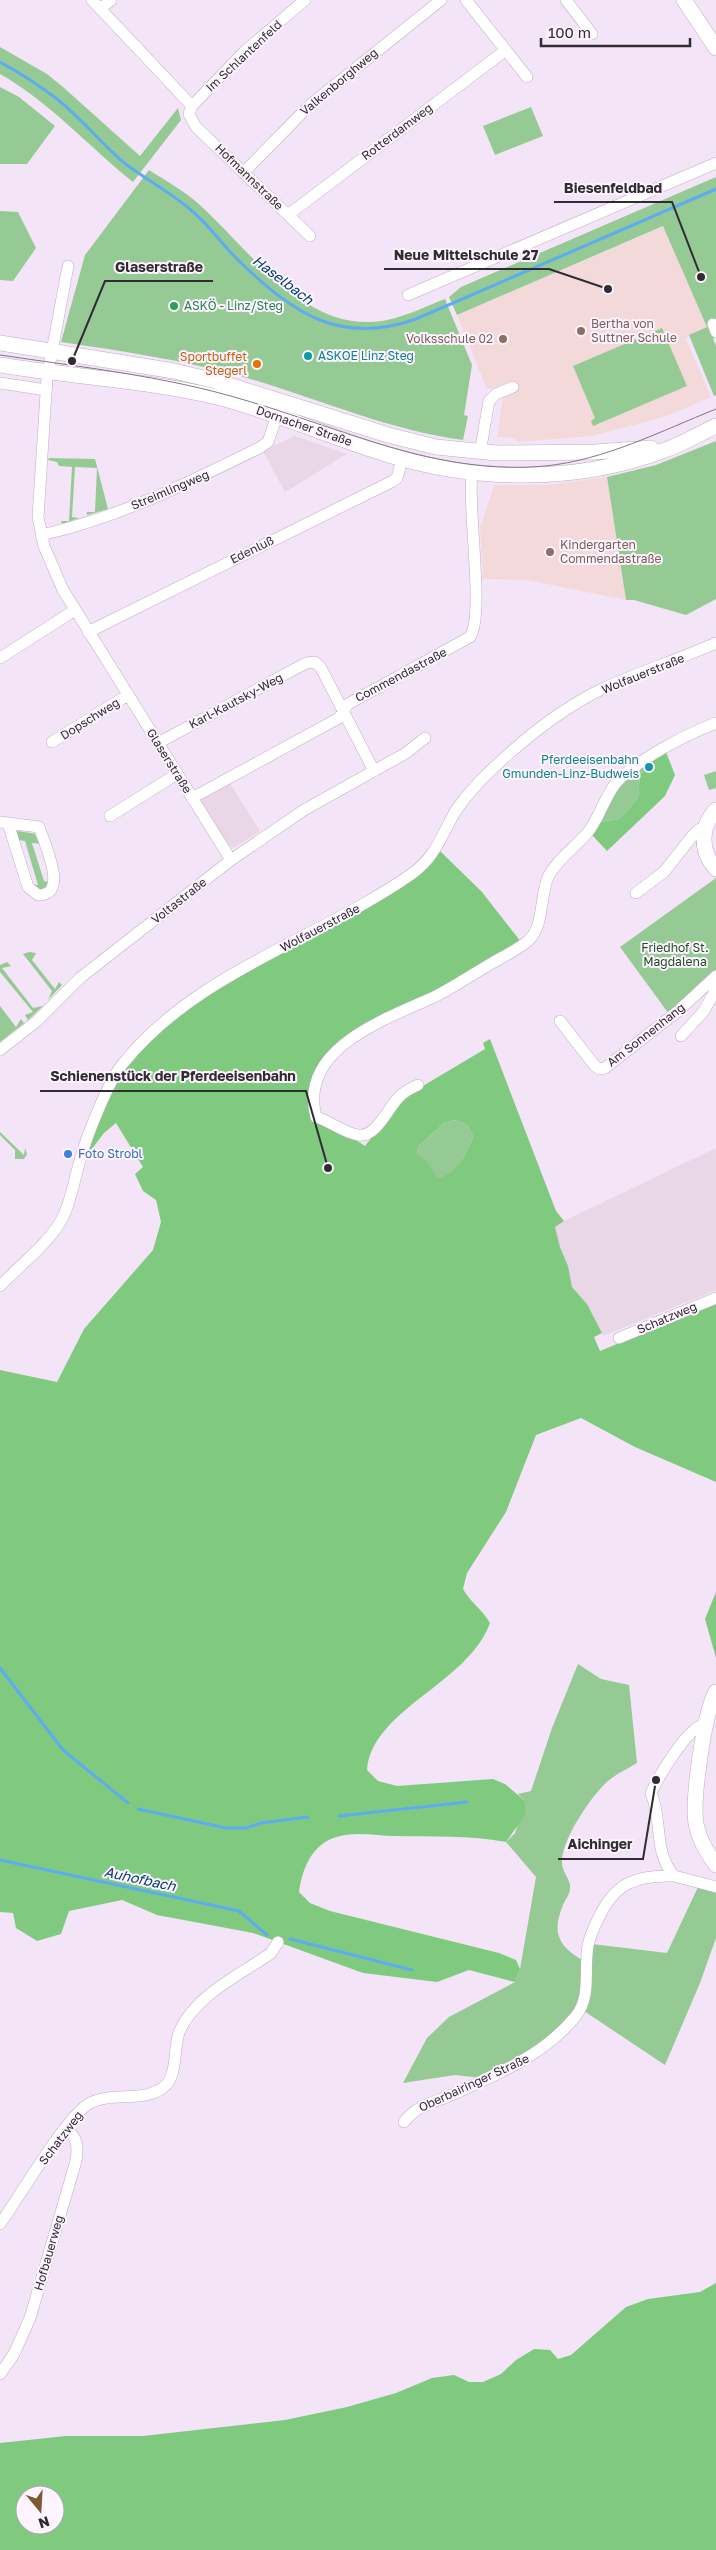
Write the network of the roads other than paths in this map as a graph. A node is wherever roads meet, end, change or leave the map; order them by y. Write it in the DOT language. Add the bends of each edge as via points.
graph roads {
  1 [pos="111,0"];
  2 [pos="306,0"];
  3 [pos="441,0"];
  4 [pos="466,0"];
  5 [pos="566,0"];
  6 [pos="684,0"];
  7 [pos="96,4"];
  8 [pos="592,34"];
  9 [pos="716,48"];
  10 [pos="506,50"];
  11 [pos="527,77"];
  12 [pos="191,111"];
  13 [pos="716,163"];
  14 [pos="244,172"];
  15 [pos="288,215"];
  16 [pos="310,236"];
  17 [pos="68,266"];
  18 [pos="408,295"];
  19 [pos="0,342"];
  20 [pos="51,351"];
  21 [pos="0,365"];
  22 [pos="48,372"];
  23 [pos="0,383"];
  24 [pos="513,387"];
  25 [pos="46,390"];
  26 [pos="277,416"];
  27 [pos="716,426"];
  28 [pos="480,453"];
  29 [pos="402,459"];
  30 [pos="606,459"];
  31 [pos="472,472"];
  32 [pos="40,535"];
  33 [pos="75,610"];
  34 [pos="88,632"];
  35 [pos="716,643"];
  36 [pos="0,658"];
  37 [pos="128,695"];
  38 [pos="342,712"];
  39 [pos="716,724"];
  40 [pos="425,738"];
  41 [pos="52,742"];
  42 [pos="158,743"];
  43 [pos="374,771"];
  44 [pos="177,774"];
  45 [pos="192,798"];
  46 [pos="716,810"];
  47 [pos="110,816"];
  48 [pos="4,823"];
  49 [pos="704,830"];
  50 [pos="231,860"];
  51 [pos="716,869"];
  52 [pos="636,893"];
  53 [pos="716,976"];
  54 [pos="716,989"];
  55 [pos="560,1021"];
  56 [pos="681,1036"];
  57 [pos="0,1050"];
  58 [pos="418,1085"];
  59 [pos="0,1286"];
  60 [pos="716,1298"];
  61 [pos="619,1338"];
  62 [pos="716,1692"];
  63 [pos="706,1724"];
  64 [pos="716,1865"];
  65 [pos="674,1876"];
  66 [pos="716,1887"];
  67 [pos="278,1942"];
  68 [pos="404,2122"];
  69 [pos="66,2129"];
  70 [pos="0,2224"];
  71 [pos="0,2374"];
  1 -- 7 [label="street"];
  2 -- 12 [label="street, Im Schlantenfeld" via="245,51"];
  3 -- 14 [label="street, Valkenborghweg" via="311,104"];
  4 -- 10 [label="street"];
  5 -- 8 [label="street"];
  6 -- 9 [label="street"];
  7 -- 12 [label="street, Hofmannstraße"];
  10 -- 11 [label="street"];
  10 -- 15 [label="street, Rotterdamweg"];
  12 -- 14 [label="street, Hofmannstraße" via="196,127"];
  13 -- 18 [label="street"];
  14 -- 15 [label="street, Hofmannstraße"];
  15 -- 16 [label="street, Hofmannstraße"];
  17 -- 20 [label="street, Glaserstraße"];
  19 -- 20 [label="street, Dornacher Straße"];
  20 -- 22 [label="street, Glaserstraße"];
  20 -- 28 [label="street, Dornacher Straße" via="216,380 404,440"];
  21 -- 22 [label="street, Dornacher Straße"];
  22 -- 25 [label="street, Glaserstraße"];
  22 -- 26 [label="street, Dornacher Straße" via="195,392"];
  23 -- 25 [label="street"];
  24 -- 28 [label="street" via="496,394 490,401"];
  25 -- 32 [label="street, Glaserstraße" via="38,511"];
  26 -- 29 [label="street, Dornacher Straße"];
  26 -- 32 [label="street, Streimlingweg" via="268,442 259,448 148,501"];
  27 -- 30 [label="street, Dornacher Straße" via="692,438"];
  28 -- 30 [label="street, Dornacher Straße"];
  29 -- 31 [label="street, Dornacher Straße"];
  29 -- 34 [label="street, Edenluß" via="397,478 393,481"];
  30 -- 31 [label="street, Dornacher Straße" via="558,473"];
  31 -- 38 [label="street, Commendastraße" via="470,499 477,607 473,632 462,642 348,704"];
  32 -- 33 [label="street, Glaserstraße" via="58,581"];
  33 -- 34 [label="street, Glaserstraße"];
  33 -- 36 [label="street"];
  34 -- 37 [label="street, Glaserstraße"];
  35 -- 59 [label="street, Wolfauerstraße" via="604,688 563,712 515,748 468,794 435,852 415,872 352,911 221,980 158,1028 112,1079 59,1224"];
  37 -- 41 [label="street, Dopschweg"];
  37 -- 42 [label="street, Glaserstraße"];
  38 -- 42 [label="street, Karl-Kautsky-Weg" via="321,668 315,662 306,663"];
  38 -- 43 [label="street"];
  38 -- 45 [label="street, Commendastraße" via="338,718"];
  39 -- 58 [label="street" via="670,745 616,784 592,827 550,874 537,923 528,941 436,996 366,1028 335,1054 316,1081 313,1102 316,1117 354,1134 365,1135 375,1128 400,1096"];
  40 -- 43 [label="street, Voltastraße" via="416,747"];
  42 -- 44 [label="street, Glaserstraße"];
  43 -- 50 [label="street, Voltastraße" via="272,830"];
  44 -- 45 [label="street, Glaserstraße"];
  44 -- 47 [label="street"];
  45 -- 50 [label="street, Glaserstraße"];
  46 -- 49 [label="street"];
  48 -- 48 [label="street" via="28,887 34,894 47,894 54,888 55,878 39,827"];
  49 -- 51 [label="street" via="706,855"];
  49 -- 52 [label="street" via="694,834 664,872"];
  50 -- 57 [label="street, Voltastraße" via="80,978 37,1021"];
  53 -- 55 [label="street, Am Sonnenhang" via="677,1012 605,1068 594,1066"];
  54 -- 56 [label="street, Am Sonnenhang" via="704,1011"];
  60 -- 61 [label="street, Schatzweg"];
  62 -- 63 [label="street"];
  63 -- 64 [label="street" via="696,1822 702,1842"];
  63 -- 65 [label="street" via="689,1734 657,1779 651,1793 657,1807 661,1854"];
  65 -- 66 [label="street, Oberbairinger Straße"];
  65 -- 68 [label="street, Oberbairinger Straße" via="660,1875 638,1880 615,1891 607,1901 589,1942 583,2006 556,2037 514,2066 419,2107"];
  67 -- 69 [label="street, Schatzweg" via="271,1953 207,1997 187,2018 177,2038 171,2077 163,2088 91,2103 74,2117"];
  69 -- 70 [label="street, Schatzweg"];
  69 -- 71 [label="street, Hofbauerweg" via="77,2144 76,2161 30,2318 14,2354"];
}
